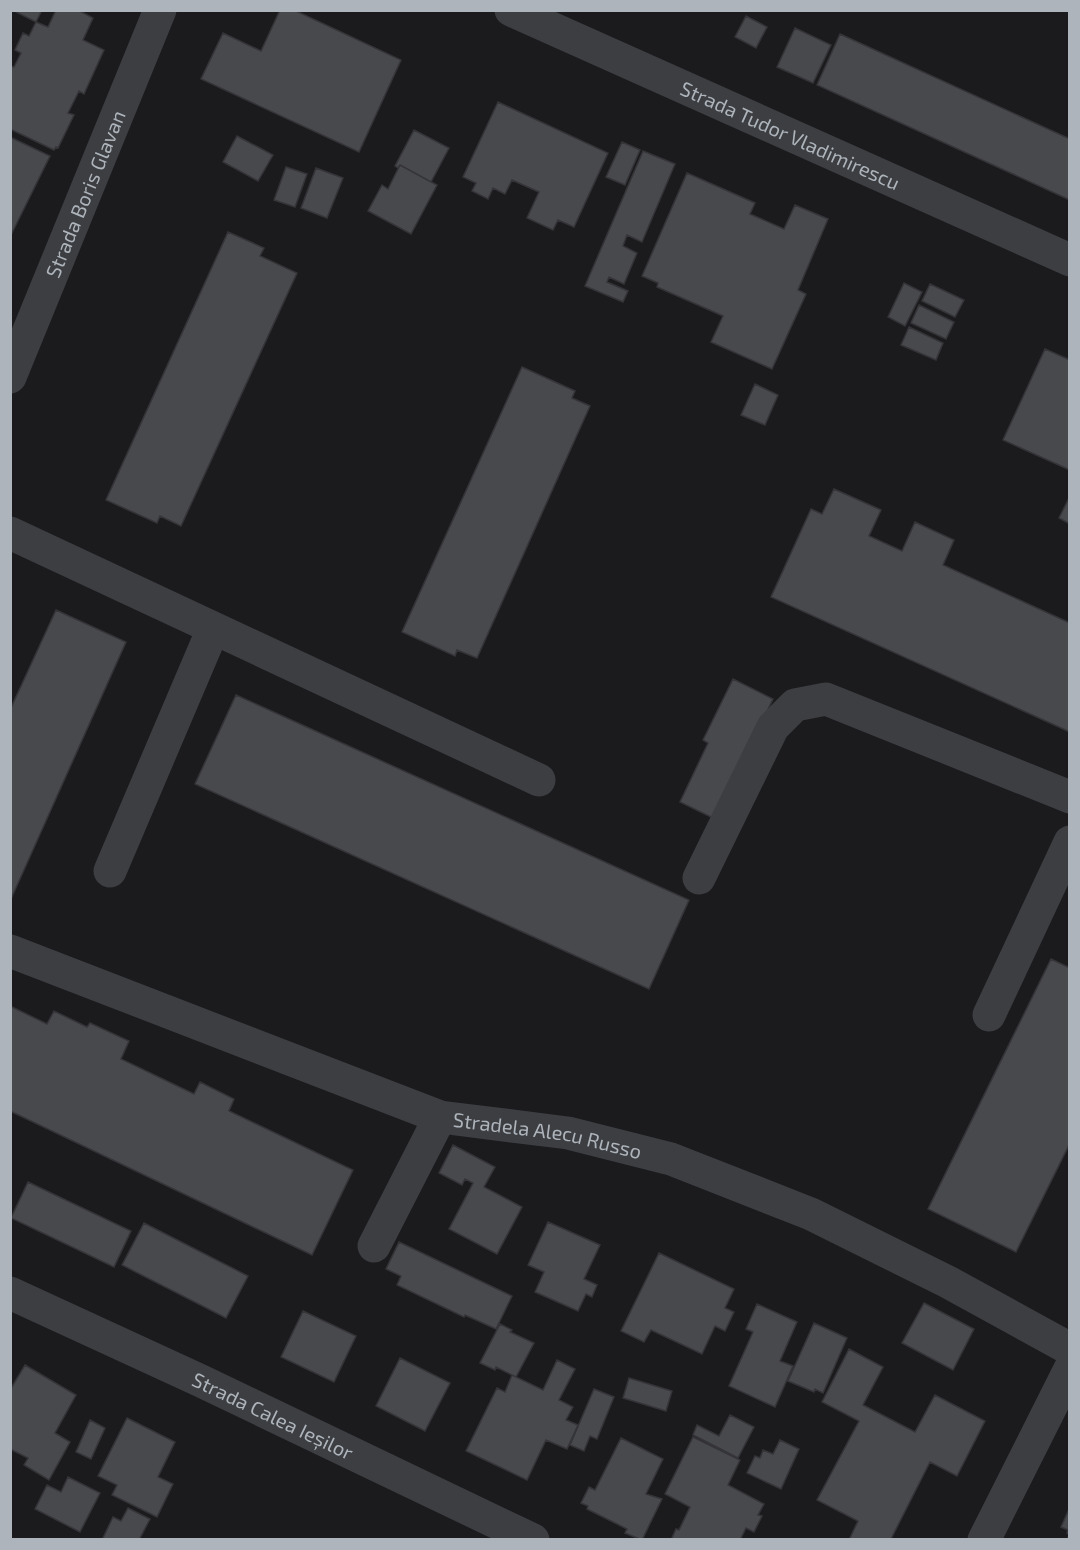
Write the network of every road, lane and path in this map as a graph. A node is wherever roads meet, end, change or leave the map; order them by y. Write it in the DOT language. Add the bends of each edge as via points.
graph roads {
  1 [pos="160,10"];
  2 [pos="511,10"];
  3 [pos="1070,260"];
  4 [pos="10,377"];
  5 [pos="10,533"];
  6 [pos="213,629"];
  7 [pos="539,780"];
  8 [pos="1070,797"];
  9 [pos="1070,842"];
  10 [pos="110,871"];
  11 [pos="699,878"];
  12 [pos="10,951"];
  13 [pos="989,1015"];
  14 [pos="440,1117"];
  15 [pos="374,1246"];
  16 [pos="10,1293"];
  17 [pos="1070,1349"];
  18 [pos="1070,1369"];
  19 [pos="1059,1418"];
  20 [pos="533,1539"];
  21 [pos="984,1539"];
  1 -- 4 [label="street, Strada Boris Glavan"];
  2 -- 3 [label="street, Strada Tudor Vladimirescu"];
  5 -- 6 [label="street"];
  6 -- 7 [label="street"];
  6 -- 10 [label="street"];
  8 -- 11 [label="street" via="826,699 795,705 772,727"];
  9 -- 13 [label="street"];
  12 -- 14 [label="street, Stradela Alecu Russo"];
  14 -- 15 [label="street"];
  14 -- 17 [label="street, Stradela Alecu Russo" via="568,1133 671,1159 812,1214"];
  16 -- 20 [label="street, Strada Calea Ieșilor"];
  18 -- 19 [label="street"];
  19 -- 21 [label="street"];
}
